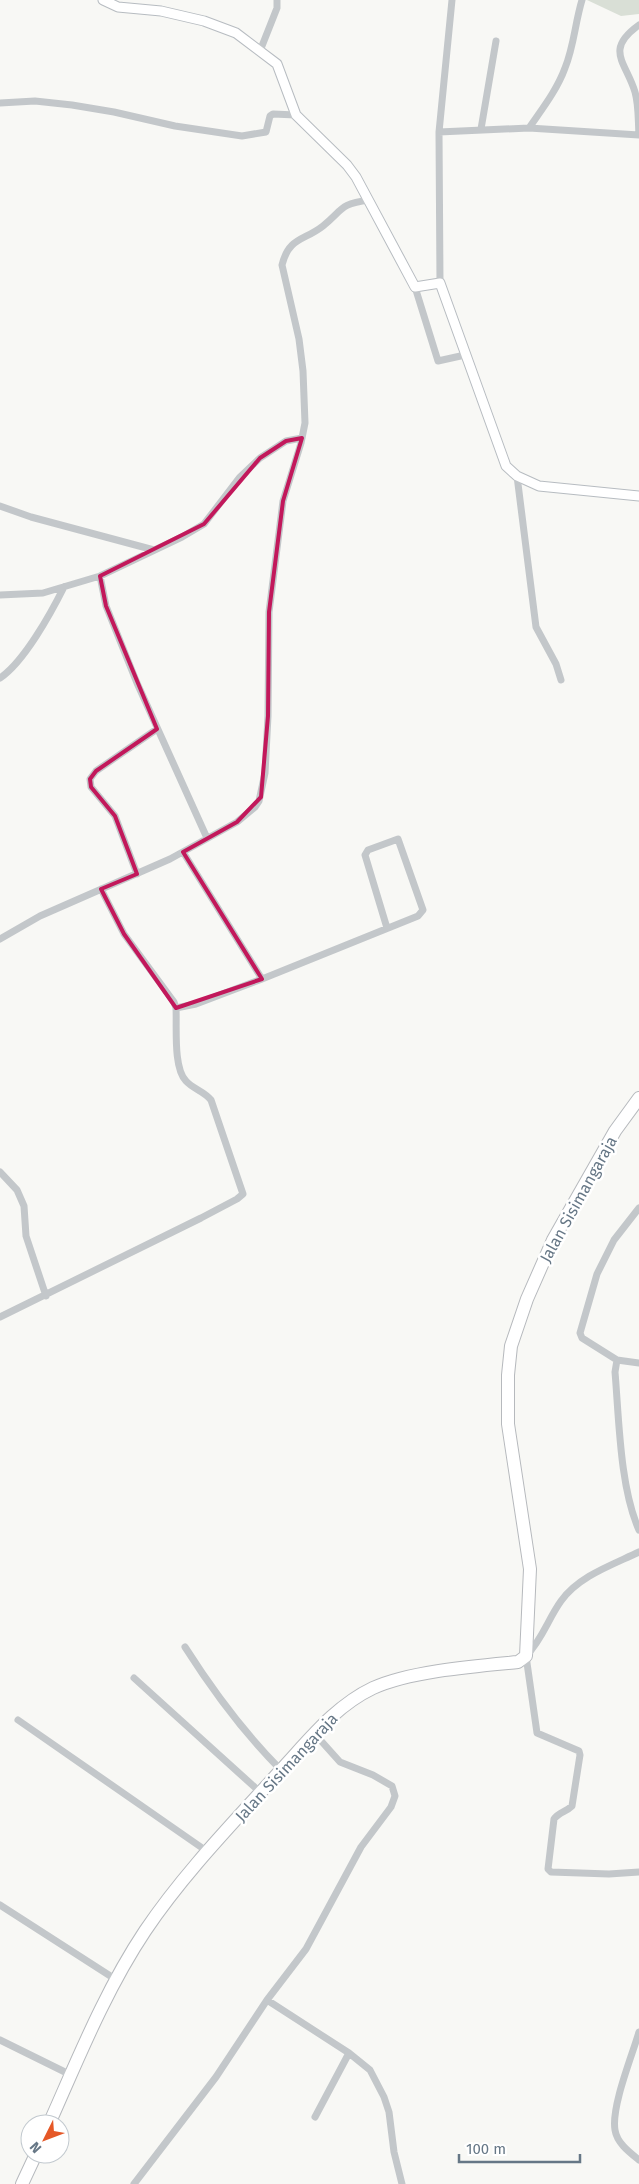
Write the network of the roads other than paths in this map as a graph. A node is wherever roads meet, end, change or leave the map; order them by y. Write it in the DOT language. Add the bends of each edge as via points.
graph roads {
  1 [pos="103,0"];
  2 [pos="277,0"];
  3 [pos="452,0"];
  4 [pos="582,0"];
  5 [pos="639,25"];
  6 [pos="496,41"];
  7 [pos="260,51"];
  8 [pos="0,103"];
  9 [pos="296,115"];
  10 [pos="529,128"];
  11 [pos="481,129"];
  12 [pos="439,132"];
  13 [pos="639,135"];
  14 [pos="369,200"];
  15 [pos="440,283"];
  16 [pos="415,287"];
  17 [pos="465,355"];
  18 [pos="302,438"];
  19 [pos="517,476"];
  20 [pos="639,496"];
  21 [pos="0,506"];
  22 [pos="155,550"];
  23 [pos="100,576"];
  24 [pos="64,587"];
  25 [pos="0,595"];
  26 [pos="0,678"];
  27 [pos="561,680"];
  28 [pos="157,729"];
  29 [pos="207,838"];
  30 [pos="183,852"];
  31 [pos="137,874"];
  32 [pos="101,889"];
  33 [pos="387,928"];
  34 [pos="0,939"];
  35 [pos="262,979"];
  36 [pos="176,1008"];
  37 [pos="636,1101"];
  38 [pos="0,1172"];
  39 [pos="639,1208"];
  40 [pos="46,1296"];
  41 [pos="0,1317"];
  42 [pos="617,1360"];
  43 [pos="639,1363"];
  44 [pos="639,1530"];
  45 [pos="639,1552"];
  46 [pos="185,1647"];
  47 [pos="526,1656"];
  48 [pos="134,1678"];
  49 [pos="18,1720"];
  50 [pos="314,1733"];
  51 [pos="281,1770"];
  52 [pos="260,1792"];
  53 [pos="208,1852"];
  54 [pos="639,1872"];
  55 [pos="0,1905"];
  56 [pos="115,1979"];
  57 [pos="267,2000"];
  58 [pos="639,2032"];
  59 [pos="0,2040"];
  60 [pos="348,2054"];
  61 [pos="71,2075"];
  62 [pos="53,2114"];
  63 [pos="315,2118"];
  64 [pos="639,2160"];
  65 [pos="31,2164"];
  66 [pos="22,2184"];
  67 [pos="134,2184"];
  68 [pos="402,2184"];
  1 -- 7 [label="street" via="118,7 161,11 204,21 236,33"];
  2 -- 7 [label="street" via="277,8"];
  3 -- 12 [label="street"];
  4 -- 10 [label="street" via="565,69"];
  5 -- 13 [label="street" via="626,34 620,55 637,97"];
  6 -- 11 [label="street"];
  7 -- 9 [label="street" via="280,69"];
  8 -- 9 [label="street" via="35,101 72,105 242,136 266,132 273,114"];
  9 -- 14 [label="street" via="347,165"];
  10 -- 11 [label="street"];
  10 -- 13 [label="street"];
  11 -- 12 [label="street"];
  12 -- 15 [label="street"];
  14 -- 16 [label="street"];
  14 -- 18 [label="street" via="341,208 322,227 295,241 284,256 282,269 304,370 305,423"];
  15 -- 16 [label="street"];
  15 -- 17 [label="street"];
  16 -- 17 [label="street" via="438,361"];
  17 -- 19 [label="street" via="503,461"];
  18 -- 22 [label="street" via="286,441 266,453 240,477 204,524"];
  18 -- 29 [label="street" via="282,501 270,612 268,716 261,797 244,818"];
  19 -- 20 [label="street" via="539,486"];
  19 -- 27 [label="street" via="536,627"];
  21 -- 22 [label="street"];
  22 -- 23 [label="street"];
  23 -- 24 [label="street"];
  23 -- 28 [label="street" via="106,606"];
  24 -- 25 [label="street" via="43,593"];
  24 -- 26 [label="street" via="32,641 8,673"];
  28 -- 29 [label="street"];
  28 -- 31 [label="street" via="96,771 90,779 91,787 116,816"];
  29 -- 30 [label="street"];
  30 -- 31 [label="street"];
  30 -- 35 [label="street"];
  31 -- 32 [label="street"];
  32 -- 34 [label="street" via="40,916"];
  32 -- 36 [label="street" via="124,934"];
  33 -- 33 [label="street" via="365,854 398,839 423,910 418,916"];
  33 -- 35 [label="street"];
  35 -- 36 [label="street" via="196,1004"];
  36 -- 40 [label="street" via="180,1072 187,1082 211,1100 243,1194 237,1200"];
  37 -- 47 [label="highway, Jalan Sisimangaraja" via="575,1197 553,1240 519,1318 511,1346 508,1424 530,1569"];
  38 -- 40 [label="street" via="22,1199 26,1236"];
  39 -- 42 [label="street" via="614,1240 597,1274 580,1333 582,1338"];
  40 -- 41 [label="street"];
  42 -- 43 [label="street"];
  42 -- 44 [label="street" via="615,1372 625,1477 630,1507"];
  45 -- 47 [label="street" via="590,1576 572,1590 561,1601 539,1642"];
  46 -- 51 [label="street" via="221,1702"];
  47 -- 50 [label="highway, Jalan Sisimangaraja" via="518,1662 391,1681 348,1703"];
  47 -- 54 [label="street" via="537,1733 579,1751 580,1758 572,1806 554,1818 548,1869 551,1872 609,1874"];
  48 -- 52 [label="street"];
  49 -- 53 [label="street"];
  50 -- 51 [label="highway, Jalan Sisimangaraja"];
  50 -- 57 [label="street" via="340,1762 385,1781 392,1786 395,1796 346,1872 306,1949"];
  51 -- 52 [label="highway, Jalan Sisimangaraja"];
  52 -- 53 [label="highway, Jalan Sisimangaraja"];
  53 -- 56 [label="highway, Jalan Sisimangaraja" via="144,1932"];
  55 -- 56 [label="street"];
  56 -- 61 [label="highway, Jalan Sisimangaraja"];
  57 -- 60 [label="street"];
  57 -- 67 [label="street" via="216,2077"];
  58 -- 64 [label="street" via="615,2114 615,2132 620,2144"];
  59 -- 61 [label="street"];
  60 -- 63 [label="street"];
  60 -- 68 [label="street" via="370,2070 384,2096"];
  61 -- 62 [label="highway, Jalan Sisimangaraja"];
  65 -- 66 [label="highway"];
}
